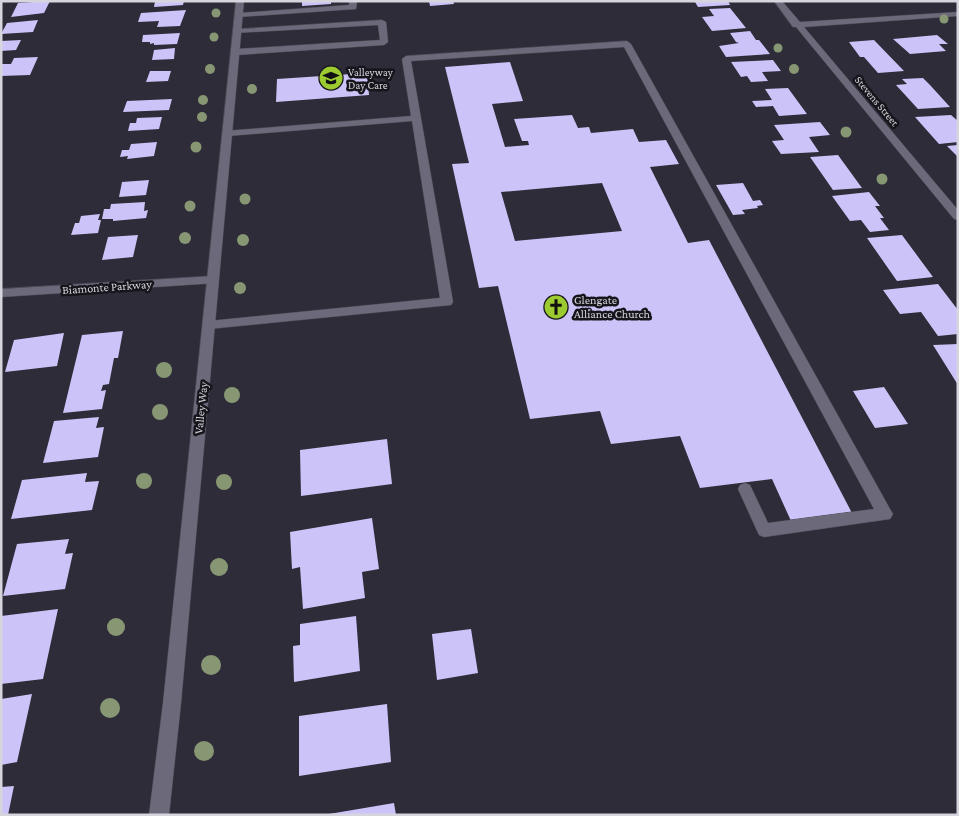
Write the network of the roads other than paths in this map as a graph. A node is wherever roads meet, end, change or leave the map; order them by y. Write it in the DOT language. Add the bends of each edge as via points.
graph roads {
  1 [pos="240,1"];
  2 [pos="353,1"];
  3 [pos="778,1"];
  4 [pos="239,14"];
  5 [pos="958,14"];
  6 [pos="796,25"];
  7 [pos="238,31"];
  8 [pos="236,52"];
  9 [pos="416,118"];
  10 [pos="228,133"];
  11 [pos="958,217"];
  12 [pos="212,280"];
  13 [pos="1,293"];
  14 [pos="209,325"];
  15 [pos="745,489"];
  16 [pos="159,815"];
  1 -- 4 [label="street, Valley Way"];
  2 -- 4 [label="street" via="353,7"];
  3 -- 6 [label="street, Stevens Street"];
  4 -- 7 [label="street, Valley Way"];
  5 -- 6 [label="street"];
  6 -- 11 [label="street, Stevens Street"];
  7 -- 8 [label="street, Valley Way"];
  7 -- 8 [label="street" via="382,22 384,42"];
  8 -- 10 [label="street, Valley Way"];
  9 -- 10 [label="street"];
  9 -- 14 [label="street" via="446,302"];
  9 -- 15 [label="street" via="406,59 627,44 884,514 764,530"];
  10 -- 12 [label="street, Valley Way"];
  12 -- 13 [label="street, Biamonte Parkway"];
  12 -- 14 [label="street, Valley Way"];
  14 -- 16 [label="street, Valley Way"];
}
